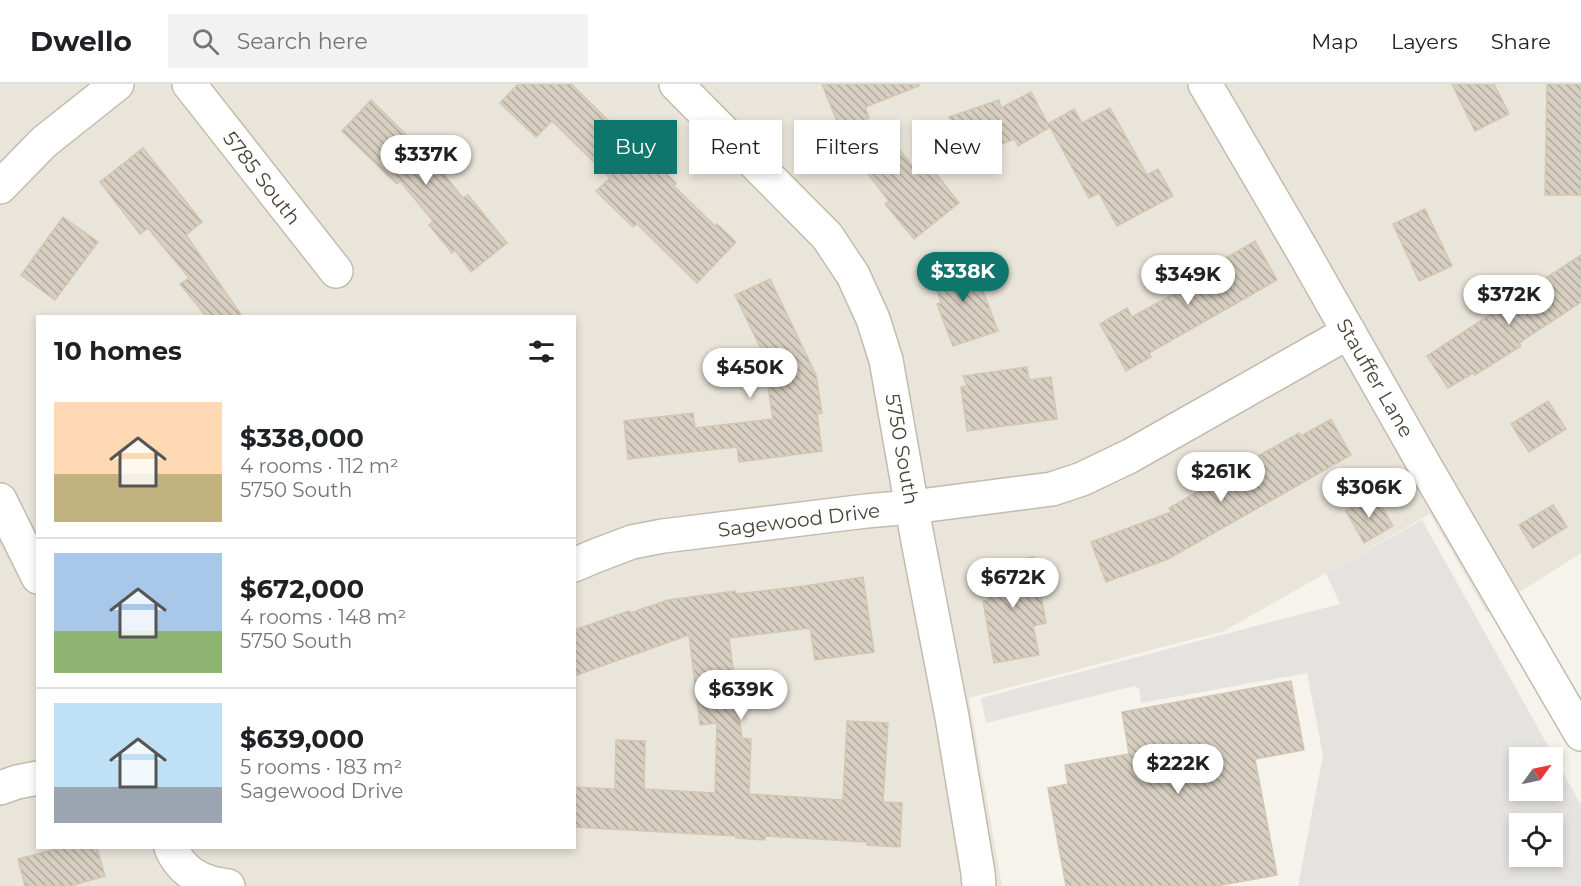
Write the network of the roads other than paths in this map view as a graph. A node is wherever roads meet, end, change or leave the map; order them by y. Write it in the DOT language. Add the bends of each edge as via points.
graph roads {
  1 [pos="117,84"];
  2 [pos="189,84"];
  3 [pos="676,84"];
  4 [pos="1205,84"];
  5 [pos="0,187"];
  6 [pos="336,271"];
  7 [pos="1349,332"];
  8 [pos="0,500"];
  9 [pos="912,507"];
  10 [pos="576,564"];
  11 [pos="36,573"];
  12 [pos="1581,734"];
  13 [pos="36,778"];
  14 [pos="0,788"];
  15 [pos="172,849"];
  16 [pos="228,886"];
  17 [pos="979,886"];
  1 -- 5 [label="street" via="45,142"];
  2 -- 6 [label="street, 5785 South"];
  3 -- 9 [label="street, 5750 South" via="827,236 853,275 886,360"];
  4 -- 7 [label="street, Stauffer Lane"];
  7 -- 9 [label="street, Sagewood Drive" via="1130,456 1082,479 1052,489"];
  7 -- 12 [label="street, Stauffer Lane"];
  8 -- 11 [label="street"];
  9 -- 10 [label="street, Sagewood Drive" via="663,536 632,542"];
  9 -- 17 [label="street, 5750 South"];
  13 -- 14 [label="street"];
  15 -- 16 [label="street" via="185,869 198,879"];
}
